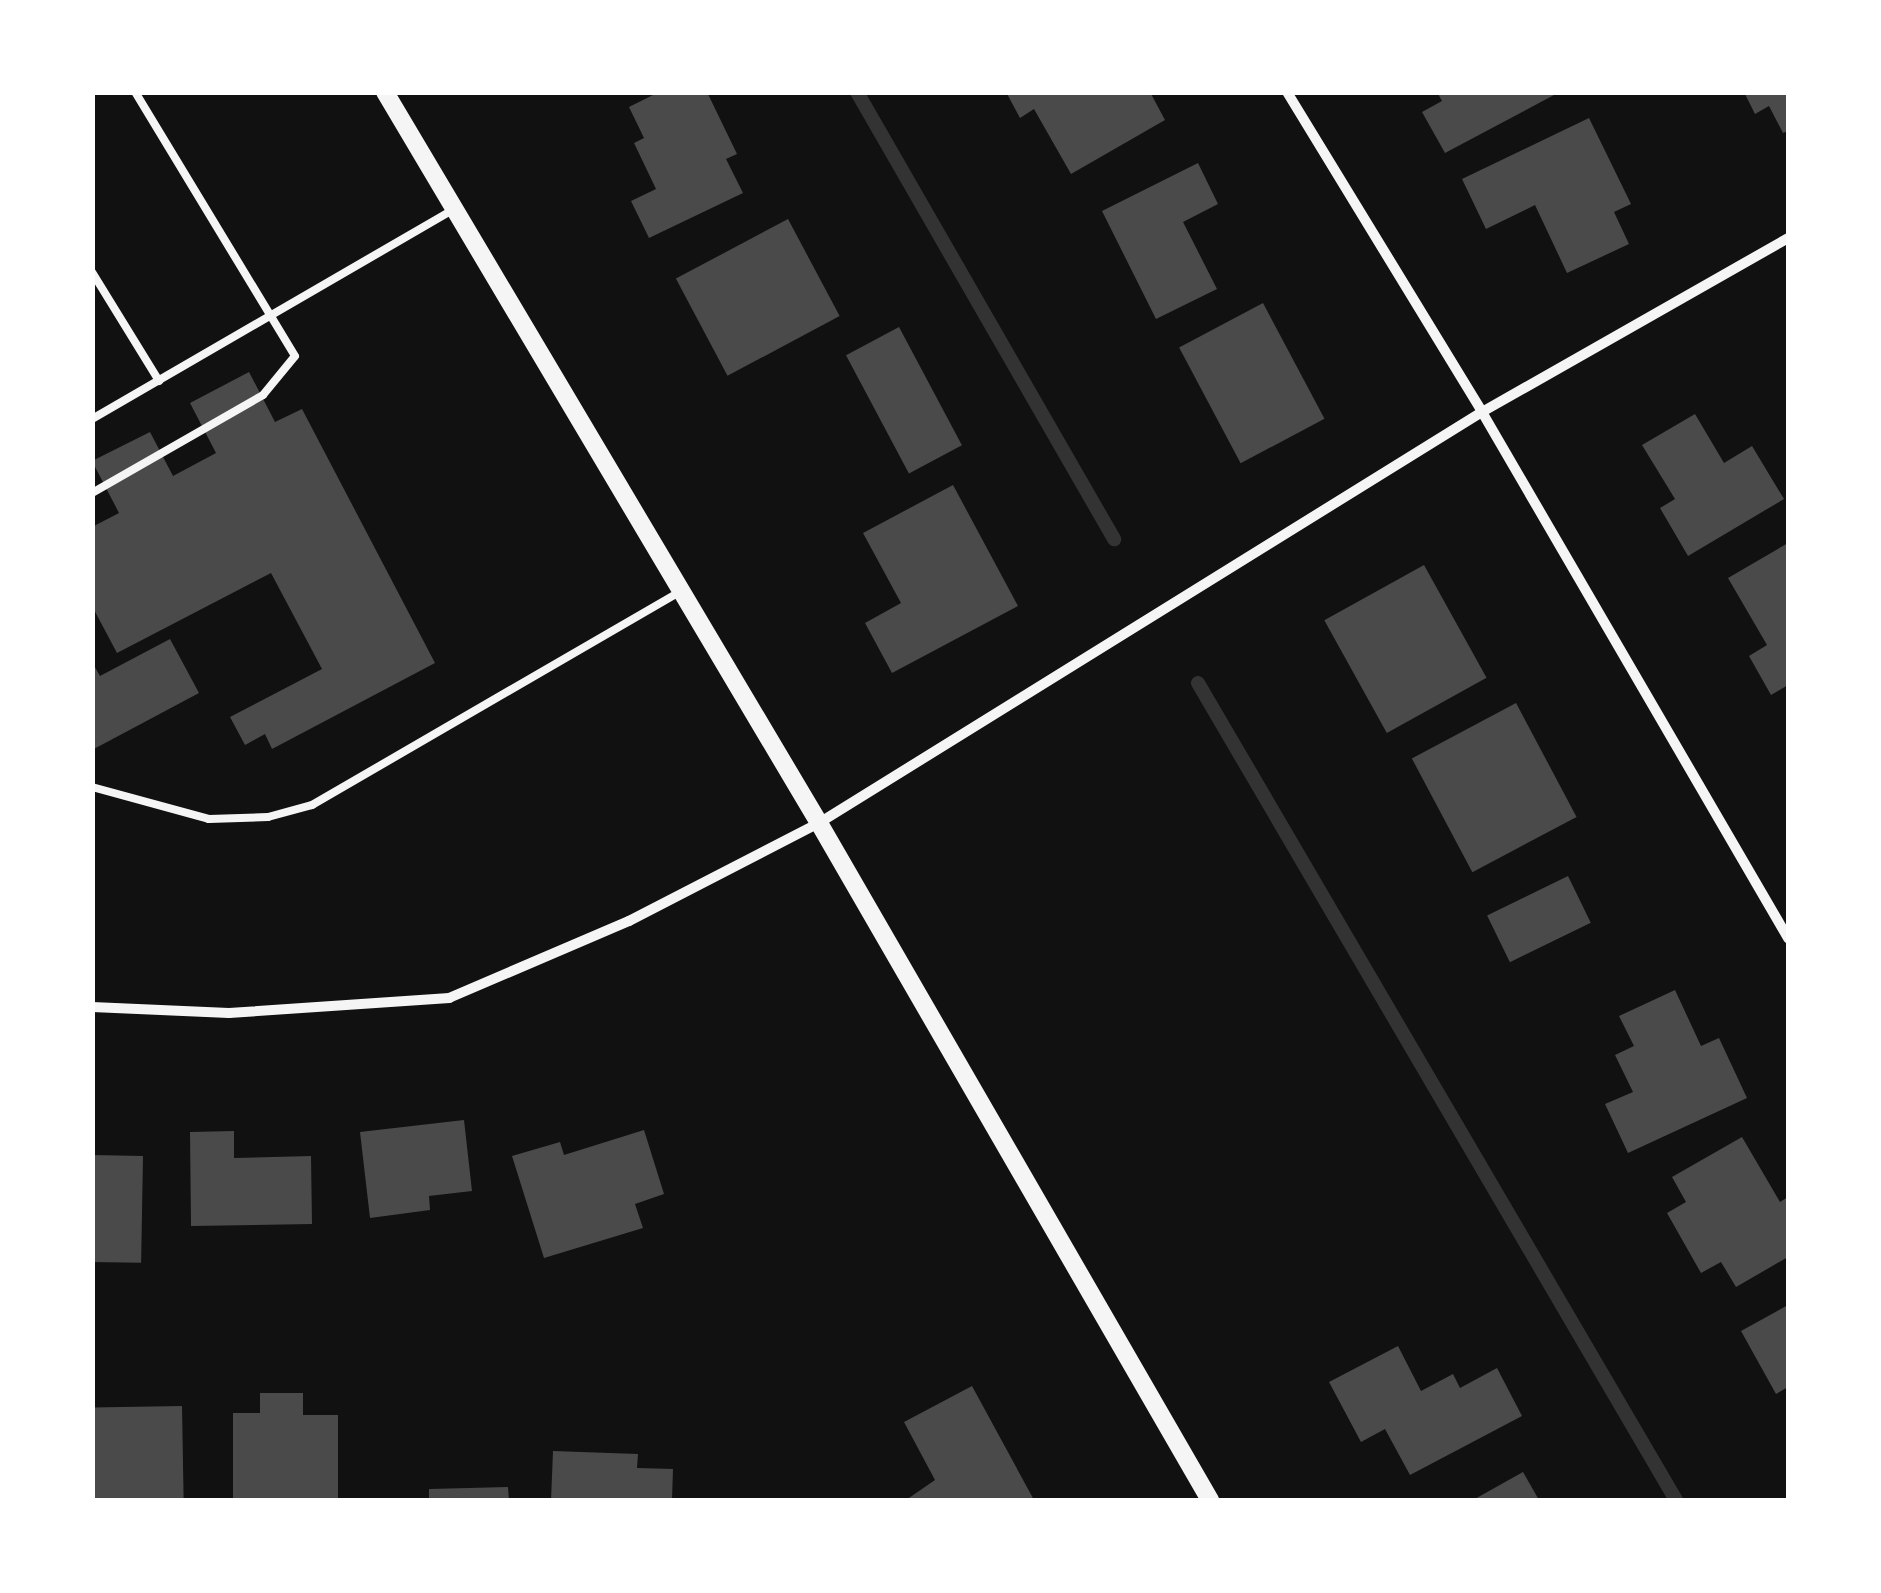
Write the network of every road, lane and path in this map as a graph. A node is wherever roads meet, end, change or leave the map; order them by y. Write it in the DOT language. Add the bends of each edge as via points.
graph roads {
  1 [pos="135,92"];
  2 [pos="385,92"];
  3 [pos="1287,92"];
  4 [pos="454,208"];
  5 [pos="1788,238"];
  6 [pos="92,272"];
  7 [pos="269,316"];
  8 [pos="159,381"];
  9 [pos="1482,412"];
  10 [pos="92,419"];
  11 [pos="92,493"];
  12 [pos="681,591"];
  13 [pos="92,787"];
  14 [pos="818,823"];
  15 [pos="1788,938"];
  16 [pos="92,1008"];
  17 [pos="1210,1500"];
  1 -- 7 [label="lane"];
  2 -- 4 [label="street"];
  3 -- 9 [label="street"];
  4 -- 7 [label="lane"];
  4 -- 12 [label="street"];
  5 -- 9 [label="street"];
  6 -- 8 [label="lane"];
  7 -- 8 [label="lane"];
  7 -- 11 [label="lane" via="296,356 263,396"];
  8 -- 10 [label="lane"];
  9 -- 14 [label="street"];
  9 -- 15 [label="street"];
  12 -- 13 [label="lane" via="312,806 268,818 209,818"];
  12 -- 14 [label="street"];
  14 -- 16 [label="street" via="629,921 449,998 229,1013"];
  14 -- 17 [label="street"];
}
